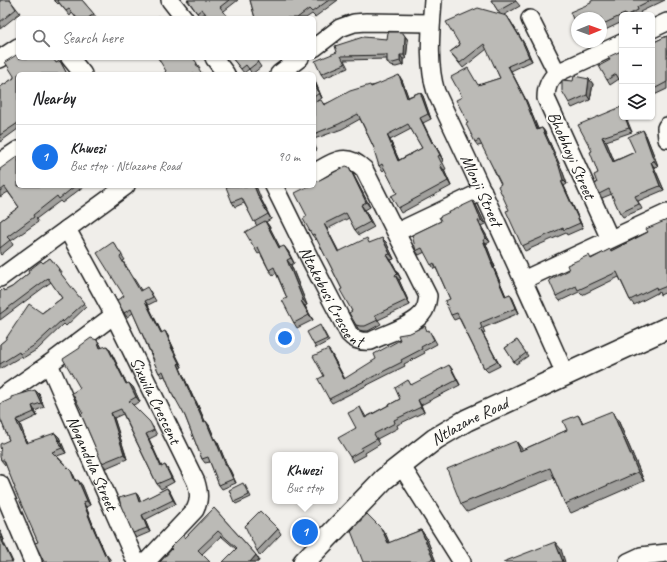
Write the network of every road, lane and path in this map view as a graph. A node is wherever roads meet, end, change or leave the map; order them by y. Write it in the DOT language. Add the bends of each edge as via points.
graph roads {
  1 [pos="170,0"];
  2 [pos="433,0"];
  3 [pos="182,16"];
  4 [pos="530,20"];
  5 [pos="667,22"];
  6 [pos="431,23"];
  7 [pos="655,28"];
  8 [pos="619,44"];
  9 [pos="316,46"];
  10 [pos="16,48"];
  11 [pos="0,59"];
  12 [pos="72,60"];
  13 [pos="216,60"];
  14 [pos="297,60"];
  15 [pos="81,72"];
  16 [pos="224,72"];
  17 [pos="282,72"];
  18 [pos="557,73"];
  19 [pos="667,126"];
  20 [pos="667,139"];
  21 [pos="16,151"];
  22 [pos="0,162"];
  23 [pos="316,172"];
  24 [pos="123,188"];
  25 [pos="280,188"];
  26 [pos="483,190"];
  27 [pos="667,213"];
  28 [pos="67,230"];
  29 [pos="397,232"];
  30 [pos="610,240"];
  31 [pos="0,278"];
  32 [pos="523,280"];
  33 [pos="114,315"];
  34 [pos="667,328"];
  35 [pos="48,364"];
  36 [pos="564,374"];
  37 [pos="0,398"];
  38 [pos="401,465"];
  39 [pos="0,484"];
  40 [pos="667,553"];
  41 [pos="33,562"];
  42 [pos="136,562"];
  43 [pos="146,562"];
  44 [pos="304,562"];
  45 [pos="462,562"];
  46 [pos="628,562"];
  1 -- 3 [label="street"];
  2 -- 6 [label="street, Mlonji Street"];
  4 -- 18 [label="street"];
  5 -- 7 [label="street"];
  6 -- 9 [label="street" via="354,22 340,28"];
  6 -- 26 [label="street, Mlonji Street" via="431,68 436,92"];
  8 -- 18 [label="street"];
  10 -- 11 [label="street"];
  12 -- 15 [label="street"];
  13 -- 16 [label="street"];
  14 -- 17 [label="street"];
  18 -- 30 [label="street, Bhobhoyi Street" via="551,78 546,98"];
  19 -- 20 [label="street"];
  21 -- 22 [label="street"];
  23 -- 29 [label="street, Ntakobusi Crescent" via="337,160 353,160 359,164"];
  24 -- 28 [label="street"];
  25 -- 29 [label="street, Ntakobusi Crescent" via="312,263 349,334 358,340 371,341 414,321 427,304 428,296"];
  26 -- 29 [label="street"];
  26 -- 32 [label="street, Mlonji Street"];
  27 -- 30 [label="street"];
  28 -- 31 [label="street"];
  28 -- 33 [label="street, Sixwila Crescent"];
  30 -- 32 [label="street"];
  32 -- 36 [label="street, Mlonji Street"];
  33 -- 35 [label="street"];
  33 -- 43 [label="street, Sixwila Crescent" via="199,492 195,510"];
  34 -- 36 [label="street, Ntlazane Road"];
  35 -- 37 [label="street"];
  35 -- 42 [label="street, Noqandula Street"];
  36 -- 38 [label="street, Ntlazane Road" via="466,420 435,439"];
  38 -- 44 [label="street, Ntlazane Road" via="384,479"];
  38 -- 45 [label="street"];
  39 -- 41 [label="street"];
  40 -- 46 [label="street" via="641,556"];
}
